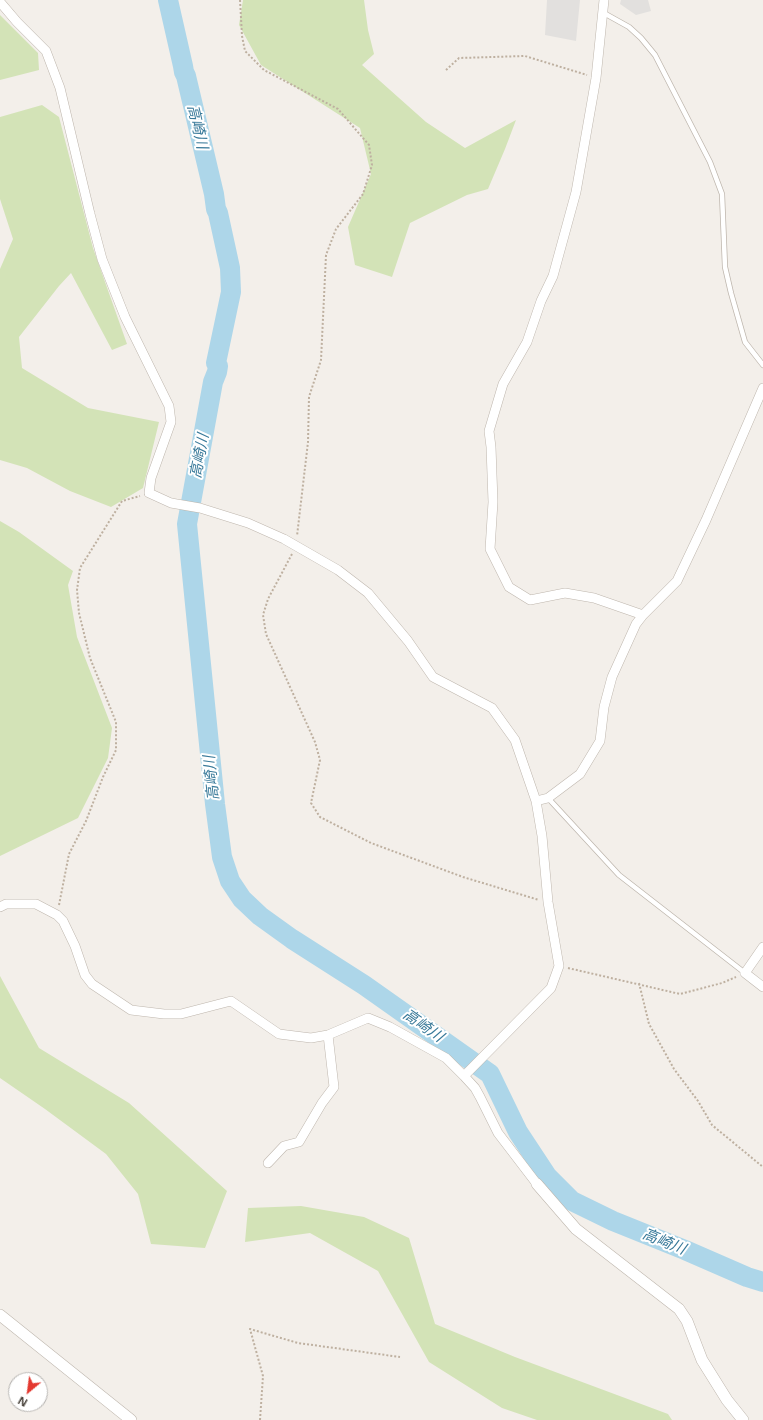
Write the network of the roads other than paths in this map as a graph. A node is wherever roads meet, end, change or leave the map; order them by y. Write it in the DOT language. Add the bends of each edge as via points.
graph roads {
  1 [pos="604,0"];
  2 [pos="0,2"];
  3 [pos="602,12"];
  4 [pos="763,365"];
  5 [pos="763,388"];
  6 [pos="643,615"];
  7 [pos="548,798"];
  8 [pos="536,801"];
  9 [pos="0,907"];
  10 [pos="763,947"];
  11 [pos="745,973"];
  12 [pos="763,987"];
  13 [pos="328,1035"];
  14 [pos="464,1076"];
  15 [pos="268,1163"];
  16 [pos="537,1184"];
  17 [pos="0,1315"];
  18 [pos="131,1420"];
  19 [pos="743,1420"];
  1 -- 3 [label="street"];
  2 -- 8 [label="street" via="46,51 60,88 102,259 125,317 169,406 170,422 151,478 149,493 171,503 200,508 248,523 284,539 338,570 368,593 408,641 433,677 492,708 515,740"];
  3 -- 4 [label="lane" via="629,27 655,55 710,162 722,194 725,267 745,342"];
  3 -- 6 [label="street" via="596,78 576,192 553,276 541,301 527,342 503,384 488,431 493,502 490,549 509,587 530,600 565,593 594,598"];
  5 -- 6 [label="street" via="677,581"];
  6 -- 7 [label="street" via="636,624 612,677 604,707 600,741 580,774"];
  7 -- 8 [label="street"];
  7 -- 11 [label="lane" via="619,875"];
  8 -- 14 [label="street" via="548,902 559,966 551,988"];
  9 -- 13 [label="street" via="6,904 36,904 58,915 76,946 85,975 92,984 131,1010 182,1014 231,1001 279,1034 311,1038"];
  10 -- 11 [label="street"];
  11 -- 12 [label="street"];
  13 -- 14 [label="street" via="368,1018 390,1027 446,1058"];
  13 -- 15 [label="street" via="334,1087 299,1142 284,1146"];
  14 -- 16 [label="street" via="475,1088 498,1133"];
  16 -- 19 [label="street" via="576,1229 679,1309 702,1360"];
  17 -- 18 [label="street"];
}
